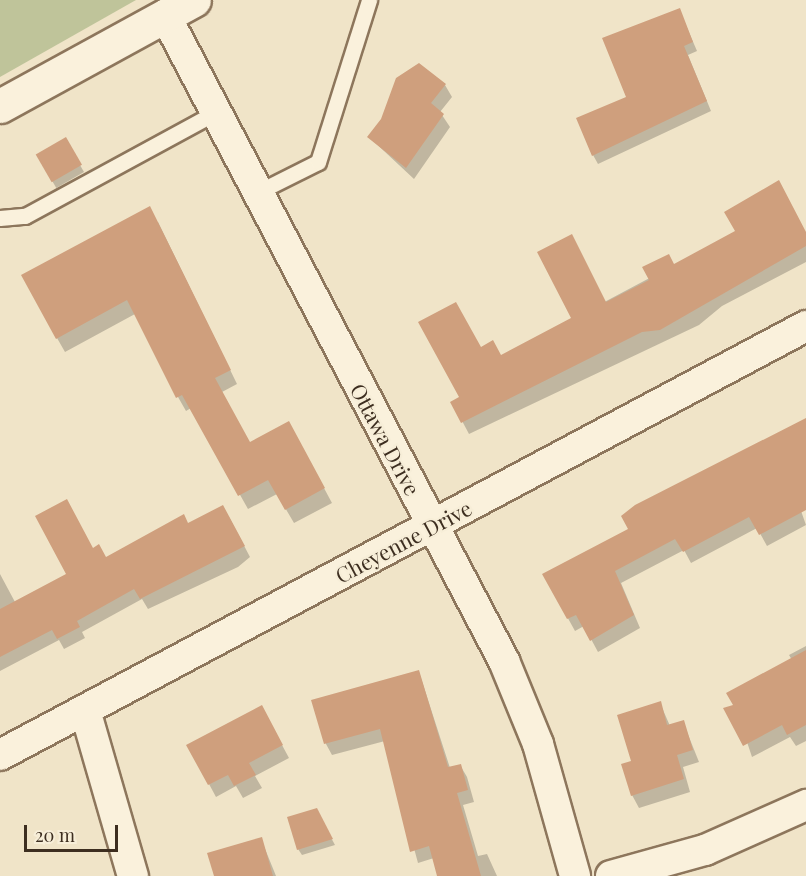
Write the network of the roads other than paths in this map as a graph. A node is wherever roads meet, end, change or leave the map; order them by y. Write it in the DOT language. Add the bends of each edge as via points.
graph roads {
  1 [pos="194,0"];
  2 [pos="369,0"];
  3 [pos="165,15"];
  4 [pos="0,106"];
  5 [pos="215,112"];
  6 [pos="256,193"];
  7 [pos="0,218"];
  8 [pos="806,326"];
  9 [pos="432,526"];
  10 [pos="85,710"];
  11 [pos="0,755"];
  12 [pos="806,805"];
  13 [pos="133,876"];
  14 [pos="575,876"];
  15 [pos="611,876"];
  1 -- 3 [label="main road"];
  2 -- 6 [label="lane" via="318,162"];
  3 -- 4 [label="main road"];
  3 -- 5 [label="street, Ottawa Drive"];
  5 -- 6 [label="street, Ottawa Drive"];
  5 -- 7 [label="lane" via="25,216"];
  6 -- 9 [label="street, Ottawa Drive"];
  8 -- 9 [label="street, Cheyenne Drive"];
  9 -- 10 [label="street, Cheyenne Drive"];
  9 -- 14 [label="street, Ottawa Drive" via="526,711"];
  10 -- 11 [label="street, Cheyenne Drive"];
  10 -- 13 [label="street"];
  12 -- 15 [label="street" via="705,850"];
}
